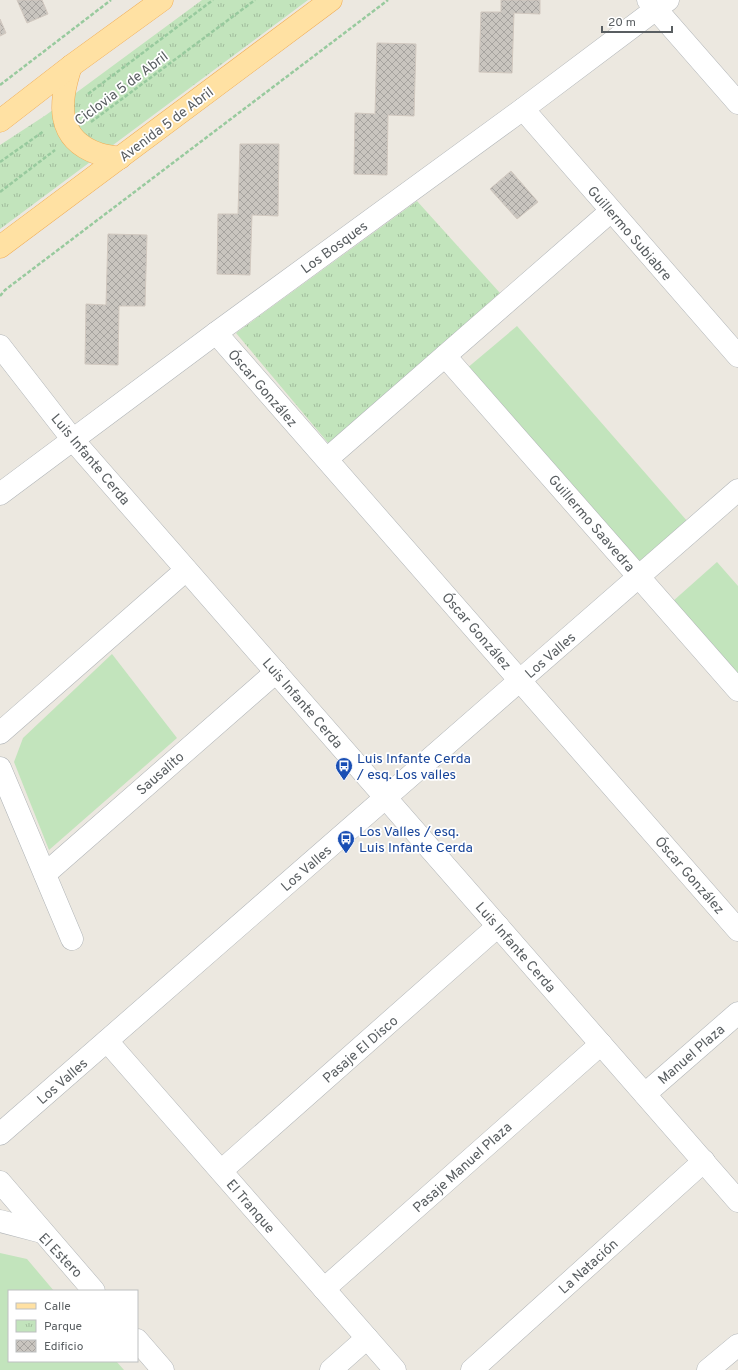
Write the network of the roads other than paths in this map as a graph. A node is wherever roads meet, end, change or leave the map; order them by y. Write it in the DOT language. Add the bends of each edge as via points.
graph roads {
  1 [pos="162,0"];
  2 [pos="331,0"];
  3 [pos="657,3"];
  4 [pos="71,66"];
  5 [pos="738,103"];
  6 [pos="522,109"];
  7 [pos="0,120"];
  8 [pos="120,158"];
  9 [pos="611,211"];
  10 [pos="0,247"];
  11 [pos="216,333"];
  12 [pos="0,346"];
  13 [pos="445,356"];
  14 [pos="738,356"];
  15 [pos="73,440"];
  16 [pos="326,459"];
  17 [pos="738,490"];
  18 [pos="0,494"];
  19 [pos="186,570"];
  20 [pos="639,577"];
  21 [pos="276,672"];
  22 [pos="520,681"];
  23 [pos="738,690"];
  24 [pos="0,732"];
  25 [pos="0,768"];
  26 [pos="386,798"];
  27 [pos="45,874"];
  28 [pos="498,926"];
  29 [pos="738,930"];
  30 [pos="72,939"];
  31 [pos="738,1013"];
  32 [pos="107,1041"];
  33 [pos="601,1044"];
  34 [pos="645,1094"];
  35 [pos="0,1134"];
  36 [pos="704,1162"];
  37 [pos="221,1171"];
  38 [pos="0,1182"];
  39 [pos="738,1200"];
  40 [pos="0,1221"];
  41 [pos="42,1232"];
  42 [pos="324,1289"];
  43 [pos="93,1290"];
  44 [pos="367,1338"];
  45 [pos="138,1341"];
  46 [pos="738,1345"];
  47 [pos="163,1370"];
  48 [pos="331,1370"];
  49 [pos="395,1370"];
  50 [pos="472,1370"];
  51 [pos="708,1370"];
  1 -- 4 [label="main road"];
  2 -- 8 [label="main road, Avenida 5 de Abril"];
  3 -- 5 [label="street"];
  3 -- 6 [label="street, Los Bosques"];
  4 -- 7 [label="main road"];
  4 -- 8 [label="main road" via="64,86 62,111 72,137 88,150"];
  6 -- 9 [label="street, Guillermo Subiabre"];
  6 -- 11 [label="street, Los Bosques"];
  8 -- 10 [label="main road, Avenida 5 de Abril"];
  9 -- 13 [label="street"];
  9 -- 14 [label="street, Guillermo Subiabre"];
  11 -- 15 [label="street, Los Bosques"];
  11 -- 16 [label="street, Óscar González"];
  12 -- 15 [label="street, Luis Infante Cerda"];
  13 -- 16 [label="street"];
  13 -- 20 [label="street, Guillermo Saavedra"];
  15 -- 18 [label="street, Los Bosques"];
  15 -- 19 [label="street, Luis Infante Cerda"];
  16 -- 22 [label="street, Óscar González"];
  17 -- 20 [label="street, Los Valles"];
  19 -- 21 [label="street, Luis Infante Cerda"];
  19 -- 24 [label="street"];
  20 -- 22 [label="street, Los Valles"];
  20 -- 23 [label="street, Guillermo Saavedra"];
  21 -- 26 [label="street, Luis Infante Cerda"];
  21 -- 27 [label="street, Sausalito"];
  22 -- 26 [label="street, Los Valles"];
  22 -- 29 [label="street, Óscar González"];
  25 -- 27 [label="street"];
  26 -- 28 [label="street, Luis Infante Cerda"];
  26 -- 32 [label="street, Los Valles"];
  27 -- 30 [label="street"];
  28 -- 33 [label="street, Luis Infante Cerda"];
  28 -- 37 [label="street, Pasaje El Disco"];
  31 -- 34 [label="street, Manuel Plaza"];
  32 -- 35 [label="street, Los Valles"];
  32 -- 37 [label="street, El Tranque"];
  33 -- 34 [label="street, Luis Infante Cerda"];
  33 -- 42 [label="street, Pasaje Manuel Plaza"];
  34 -- 36 [label="street, Luis Infante Cerda"];
  36 -- 39 [label="street, Luis Infante Cerda"];
  36 -- 50 [label="street, La Natación"];
  37 -- 42 [label="street, El Tranque"];
  38 -- 41 [label="street"];
  40 -- 41 [label="street, El Estero"];
  41 -- 43 [label="street, El Estero"];
  42 -- 44 [label="street, El Tranque"];
  44 -- 48 [label="street"];
  44 -- 49 [label="street, El Tranque"];
  45 -- 47 [label="street"];
  46 -- 51 [label="street"];
}
